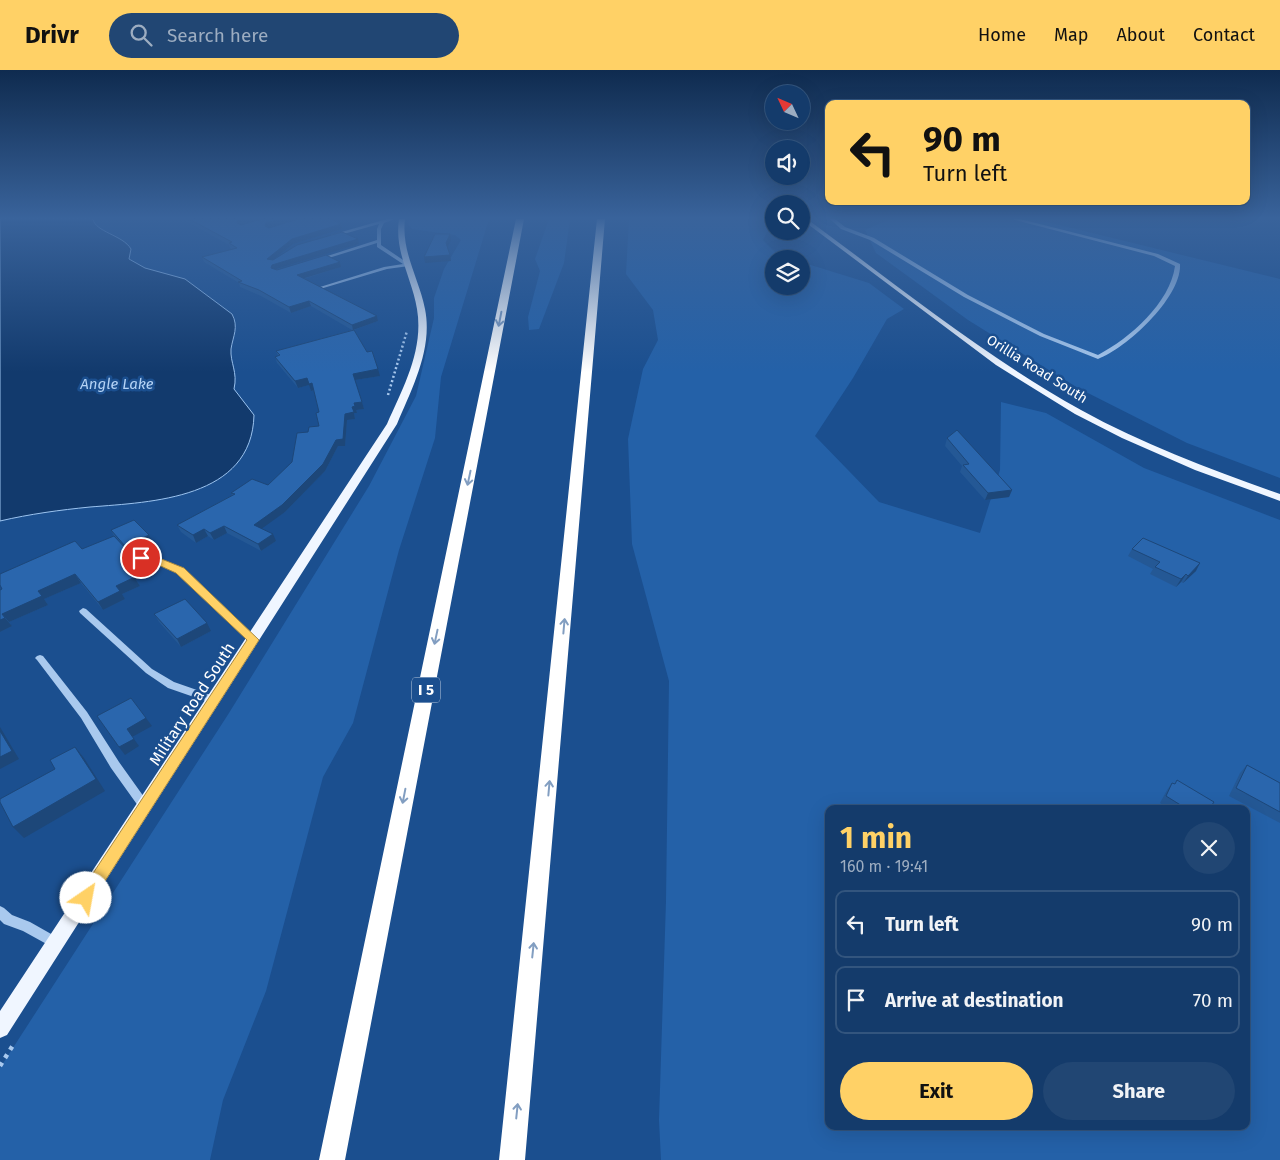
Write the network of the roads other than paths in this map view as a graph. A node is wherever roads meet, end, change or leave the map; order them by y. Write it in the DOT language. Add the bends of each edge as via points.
graph roads {
  1 [pos="380,270"];
  2 [pos="409,270"];
  3 [pos="510,270"];
  4 [pos="596,270"];
  5 [pos="872,270"];
  6 [pos="923,270"];
  7 [pos="1177,270"];
  8 [pos="322,288"];
  9 [pos="1280,498"];
  10 [pos="141,558"];
  11 [pos="82,611"];
  12 [pos="253,640"];
  13 [pos="40,658"];
  14 [pos="214,700"];
  15 [pos="84,715"];
  16 [pos="145,807"];
  17 [pos="0,912"];
  18 [pos="56,943"];
  19 [pos="0,1028"];
  20 [pos="332,1160"];
  21 [pos="512,1160"];
  1 -- 8 [label="street"];
  2 -- 12 [label="main road, Military Road South" via="421,310 423,332 392,424"];
  3 -- 20 [label="highway, I 5, one-way"];
  21 -- 4 [label="highway, one-way"];
  5 -- 9 [label="main road, Orillia Road South" via="992,358 1078,412 1199,468"];
  6 -- 7 [label="street" via="1042,336 1098,357 1110,352 1160,306 1176,280"];
  10 -- 12 [label="street" via="156,560 180,571"];
  11 -- 14 [label="street" via="149,671 170,684"];
  12 -- 14 [label="main road, Military Road South"];
  13 -- 15 [label="street"];
  14 -- 16 [label="main road, Military Road South"];
  15 -- 16 [label="street"];
  16 -- 18 [label="main road, Military Road South"];
  17 -- 18 [label="street" via="8,920"];
  18 -- 19 [label="main road, Military Road South"];
}
